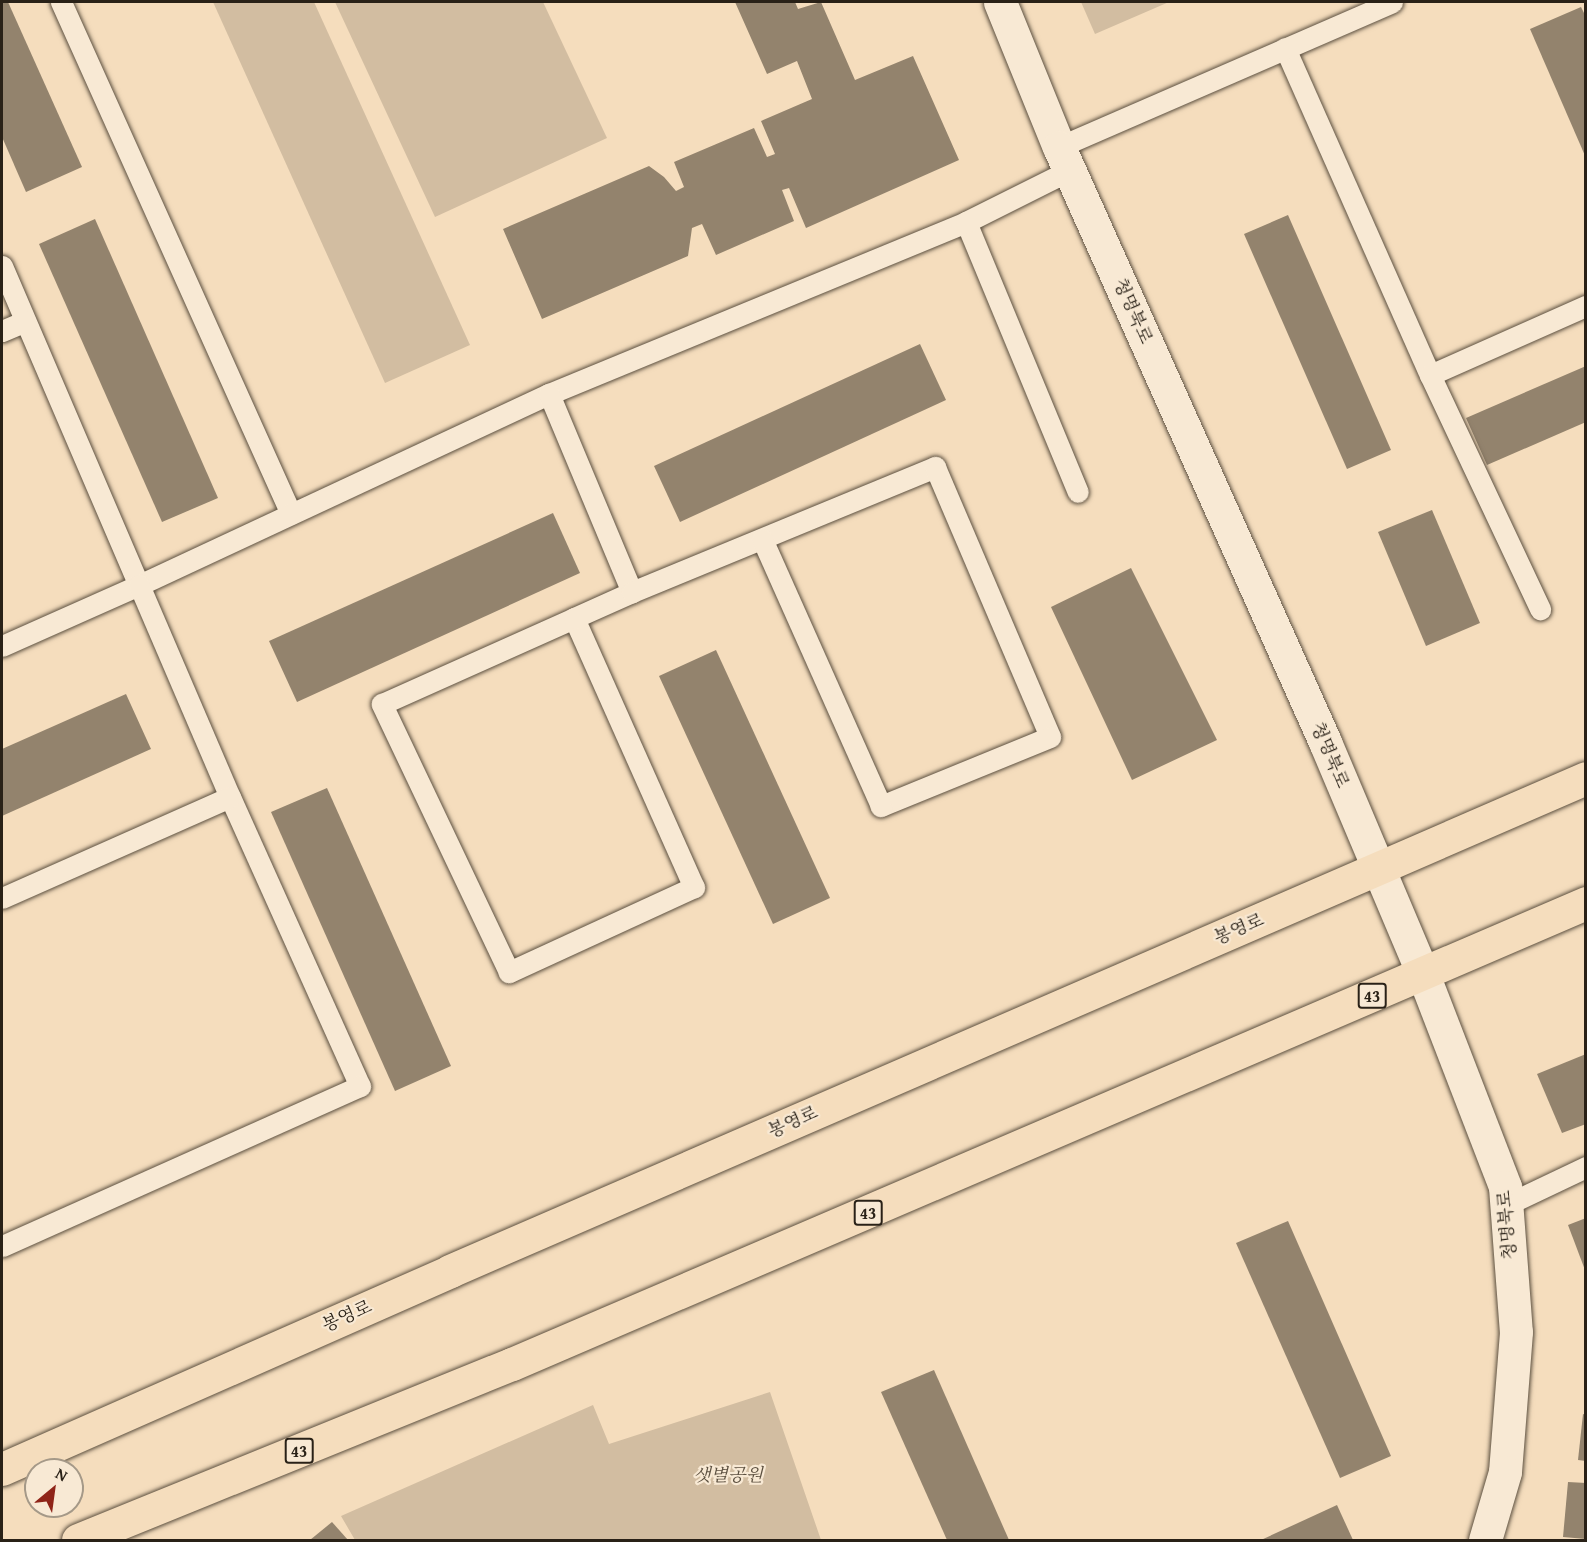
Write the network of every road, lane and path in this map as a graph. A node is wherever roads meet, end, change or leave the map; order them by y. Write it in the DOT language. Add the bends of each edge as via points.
graph roads {
  1 [pos="61,2"];
  2 [pos="1000,2"];
  3 [pos="1392,2"];
  4 [pos="1285,48"];
  5 [pos="1064,158"];
  6 [pos="966,222"];
  7 [pos="2,266"];
  8 [pos="1586,306"];
  9 [pos="25,321"];
  10 [pos="2,331"];
  11 [pos="1430,375"];
  12 [pos="549,394"];
  13 [pos="1078,492"];
  14 [pos="291,514"];
  15 [pos="762,539"];
  16 [pos="140,585"];
  17 [pos="632,592"];
  18 [pos="1540,609"];
  19 [pos="574,618"];
  20 [pos="2,646"];
  21 [pos="1586,778"];
  22 [pos="230,797"];
  23 [pos="1378,868"];
  24 [pos="2,898"];
  25 [pos="1586,903"];
  26 [pos="1423,974"];
  27 [pos="1586,1167"];
  28 [pos="1506,1204"];
  29 [pos="2,1246"];
  30 [pos="2,1469"];
  31 [pos="78,1540"];
  32 [pos="1485,1540"];
  1 -- 14 [label="lane"];
  2 -- 5 [label="street, 청명북로"];
  3 -- 4 [label="lane"];
  4 -- 5 [label="lane"];
  4 -- 11 [label="lane"];
  5 -- 6 [label="lane"];
  5 -- 23 [label="street, 청명북로"];
  6 -- 12 [label="lane"];
  6 -- 13 [label="lane"];
  7 -- 9 [label="lane"];
  8 -- 11 [label="lane"];
  9 -- 10 [label="lane"];
  9 -- 16 [label="lane"];
  11 -- 18 [label="lane"];
  12 -- 14 [label="lane"];
  12 -- 17 [label="lane"];
  14 -- 16 [label="lane"];
  15 -- 15 [label="lane" via="935,467 1050,737 881,806"];
  15 -- 17 [label="lane"];
  16 -- 20 [label="lane"];
  16 -- 22 [label="lane"];
  17 -- 19 [label="lane"];
  19 -- 19 [label="lane" via="382,704 509,972 694,887"];
  21 -- 23 [label="main road, 봉영로"];
  22 -- 24 [label="lane"];
  22 -- 29 [label="lane" via="360,1086"];
  23 -- 26 [label="street, 청명북로"];
  23 -- 30 [label="main road, 봉영로"];
  25 -- 26 [label="main road, 43"];
  26 -- 28 [label="street, 청명북로" via="1505,1187"];
  26 -- 31 [label="main road, 43" via="512,1364"];
  27 -- 28 [label="lane"];
  28 -- 32 [label="street, 청명북로" via="1516,1332 1505,1472"];
}
